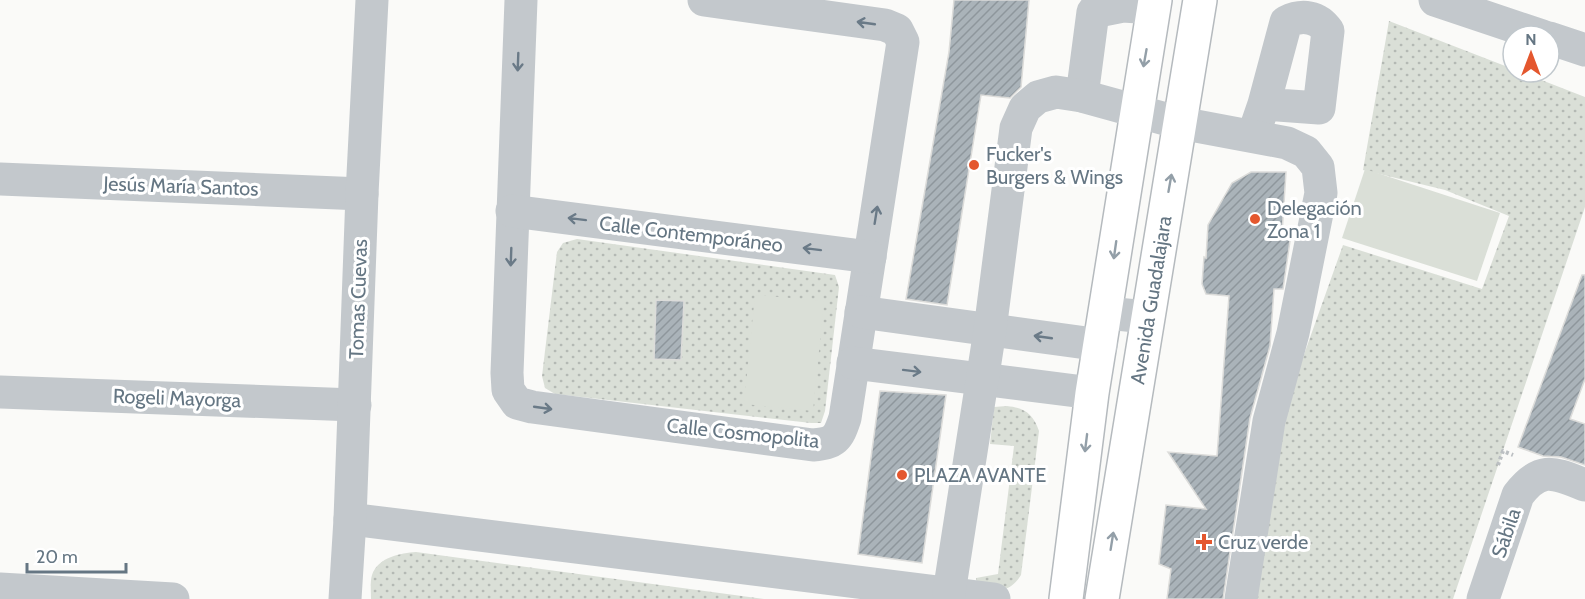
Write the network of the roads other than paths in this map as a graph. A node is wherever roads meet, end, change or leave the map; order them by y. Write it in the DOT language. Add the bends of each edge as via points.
graph roads {
  1 [pos="372,0"];
  2 [pos="522,0"];
  3 [pos="704,0"];
  4 [pos="1200,0"];
  5 [pos="1435,0"];
  6 [pos="1154,4"];
  7 [pos="1506,24"];
  8 [pos="1561,42"];
  9 [pos="1585,50"];
  10 [pos="1082,96"];
  11 [pos="1264,104"];
  12 [pos="1136,111"];
  13 [pos="1180,123"];
  14 [pos="1253,136"];
  15 [pos="0,179"];
  16 [pos="362,194"];
  17 [pos="512,211"];
  18 [pos="870,257"];
  19 [pos="861,312"];
  20 [pos="1106,313"];
  21 [pos="1147,317"];
  22 [pos="990,330"];
  23 [pos="1101,345"];
  24 [pos="854,363"];
  25 [pos="982,379"];
  26 [pos="0,392"];
  27 [pos="1092,393"];
  28 [pos="354,405"];
  29 [pos="1585,485"];
  30 [pos="350,519"];
  31 [pos="0,589"];
  32 [pos="949,593"];
  33 [pos="173,599"];
  34 [pos="345,599"];
  35 [pos="994,599"];
  36 [pos="1066,599"];
  37 [pos="1102,599"];
  38 [pos="1241,599"];
  39 [pos="1483,599"];
  1 -- 16 [label="street, Tomas Cuevas"];
  2 -- 17 [label="street, Calle Cosmopolita, one-way"];
  18 -- 3 [label="street, Calle Cosmopolita, one-way" via="902,56 903,42 897,30"];
  4 -- 13 [label="main road, Avenida Guadalajara"];
  5 -- 7 [label="street"];
  6 -- 10 [label="street" via="1093,12"];
  6 -- 12 [label="main road, one-way"];
  8 -- 9 [label="street"];
  10 -- 12 [label="street"];
  10 -- 22 [label="street" via="1056,92 1038,97 1025,108 1016,128"];
  11 -- 14 [label="street"];
  12 -- 13 [label="street"];
  12 -- 20 [label="main road, one-way"];
  13 -- 14 [label="street"];
  21 -- 13 [label="main road, Avenida Guadalajara, one-way"];
  14 -- 38 [label="street" via="1287,142 1306,152 1318,167 1321,193 1293,333 1269,422"];
  15 -- 16 [label="street, Jesús María Santos"];
  16 -- 28 [label="street, Tomas Cuevas"];
  18 -- 17 [label="street, Calle Contemporáneo, one-way"];
  17 -- 24 [label="street, Calle Cosmopolita, one-way" via="507,373 508,390 517,403 813,445 829,443 840,435"];
  18 -- 19 [label="street, Calle Cosmopolita"];
  19 -- 22 [label="street"];
  19 -- 24 [label="street, Calle Cosmopolita"];
  20 -- 21 [label="street"];
  20 -- 23 [label="main road"];
  37 -- 21 [label="main road, Avenida Guadalajara, one-way"];
  23 -- 22 [label="street, one-way"];
  22 -- 25 [label="street"];
  23 -- 27 [label="main road"];
  24 -- 25 [label="street, one-way"];
  25 -- 27 [label="street"];
  25 -- 32 [label="street"];
  26 -- 28 [label="street, Rogeli Mayorga"];
  27 -- 36 [label="main road, one-way"];
  28 -- 30 [label="street, Tomas Cuevas"];
  29 -- 39 [label="street, Sábila" via="1552,474 1529,481 1518,495"];
  30 -- 32 [label="street"];
  30 -- 34 [label="street, Tomas Cuevas"];
  31 -- 33 [label="street"];
  32 -- 35 [label="street"];
}
